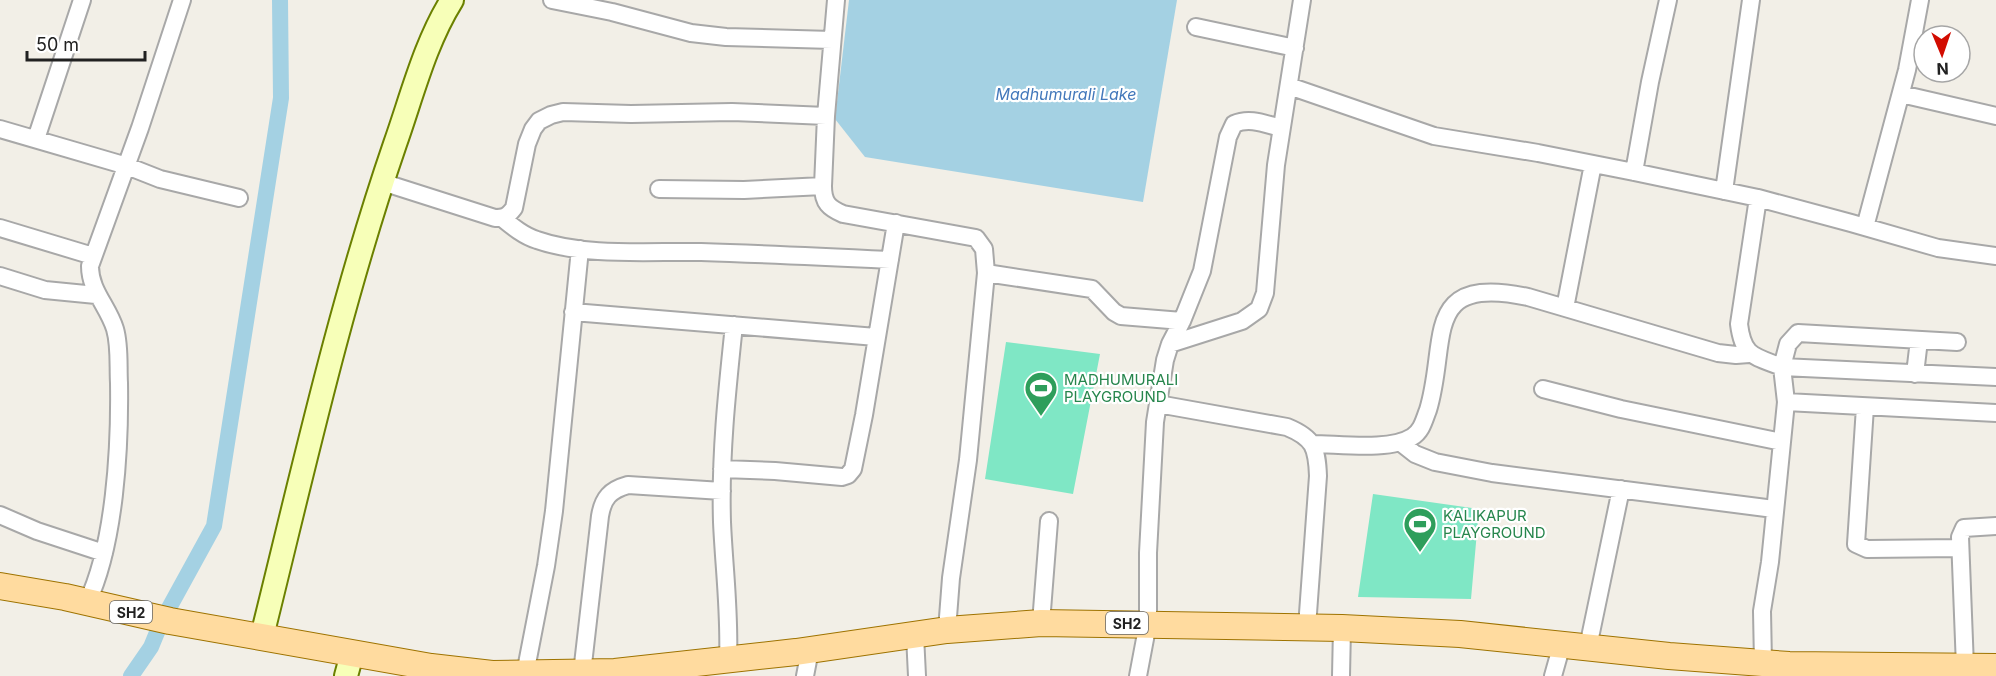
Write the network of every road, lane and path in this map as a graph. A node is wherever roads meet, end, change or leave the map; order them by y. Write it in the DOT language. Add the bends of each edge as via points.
graph roads {
  1 [pos="82,0"];
  2 [pos="182,0"];
  3 [pos="452,0"];
  4 [pos="552,0"];
  5 [pos="836,0"];
  6 [pos="1302,0"];
  7 [pos="1668,0"];
  8 [pos="1751,0"];
  9 [pos="1920,0"];
  10 [pos="1196,27"];
  11 [pos="832,40"];
  12 [pos="1295,48"];
  13 [pos="1290,86"];
  14 [pos="1901,94"];
  15 [pos="826,116"];
  16 [pos="1996,116"];
  17 [pos="1281,128"];
  18 [pos="0,129"];
  19 [pos="36,139"];
  20 [pos="1593,164"];
  21 [pos="127,166"];
  22 [pos="1634,172"];
  23 [pos="382,182"];
  24 [pos="822,186"];
  25 [pos="659,189"];
  26 [pos="1724,191"];
  27 [pos="239,198"];
  28 [pos="1758,198"];
  29 [pos="502,218"];
  30 [pos="896,223"];
  31 [pos="1865,227"];
  32 [pos="0,228"];
  33 [pos="580,249"];
  34 [pos="93,256"];
  35 [pos="1996,256"];
  36 [pos="890,260"];
  37 [pos="986,273"];
  38 [pos="0,276"];
  39 [pos="96,295"];
  40 [pos="1565,308"];
  41 [pos="573,312"];
  42 [pos="1182,321"];
  43 [pos="734,325"];
  44 [pos="876,337"];
  45 [pos="1919,340"];
  46 [pos="1957,342"];
  47 [pos="1170,344"];
  48 [pos="1749,354"];
  49 [pos="1782,367"];
  50 [pos="1915,374"];
  51 [pos="1996,377"];
  52 [pos="1543,389"];
  53 [pos="1786,402"];
  54 [pos="1158,404"];
  55 [pos="1865,407"];
  56 [pos="1996,413"];
  57 [pos="1782,442"];
  58 [pos="1401,443"];
  59 [pos="1313,444"];
  60 [pos="722,469"];
  61 [pos="1621,489"];
  62 [pos="722,491"];
  63 [pos="1774,509"];
  64 [pos="0,515"];
  65 [pos="1049,520"];
  66 [pos="1996,526"];
  67 [pos="1960,548"];
  68 [pos="104,552"];
  69 [pos="0,586"];
  70 [pos="87,603"];
  71 [pos="1041,623"];
  72 [pos="1148,623"];
  73 [pos="1307,627"];
  74 [pos="1342,628"];
  75 [pos="947,630"];
  76 [pos="915,635"];
  77 [pos="262,636"];
  78 [pos="1562,644"];
  79 [pos="1588,647"];
  80 [pos="810,650"];
  81 [pos="728,660"];
  82 [pos="1763,663"];
  83 [pos="349,665"];
  84 [pos="1965,667"];
  85 [pos="1996,667"];
  86 [pos="663,671"];
  87 [pos="1836,671"];
  88 [pos="582,673"];
  89 [pos="525,674"];
  90 [pos="805,676"];
  91 [pos="917,676"];
  92 [pos="1138,676"];
  93 [pos="1341,676"];
  94 [pos="1552,676"];
  1 -- 19 [label="street"];
  2 -- 21 [label="street"];
  3 -- 23 [label="street" via="427,52"];
  4 -- 11 [label="street" via="691,33"];
  5 -- 11 [label="street"];
  6 -- 12 [label="street"];
  7 -- 22 [label="street"];
  8 -- 26 [label="street"];
  9 -- 14 [label="street"];
  10 -- 12 [label="street"];
  11 -- 15 [label="street"];
  12 -- 13 [label="street"];
  13 -- 17 [label="street"];
  13 -- 20 [label="street" via="1434,136"];
  14 -- 16 [label="street"];
  14 -- 31 [label="street"];
  15 -- 24 [label="street"];
  15 -- 29 [label="street" via="732,112 551,115 533,129 514,208"];
  17 -- 42 [label="street" via="1251,120 1234,124 1228,137 1202,271"];
  17 -- 47 [label="street" via="1264,293 1259,309 1242,321"];
  18 -- 19 [label="street"];
  19 -- 21 [label="street"];
  20 -- 22 [label="street"];
  20 -- 40 [label="street"];
  21 -- 27 [label="street" via="160,179"];
  21 -- 34 [label="street"];
  22 -- 26 [label="street"];
  23 -- 29 [label="street"];
  23 -- 77 [label="street" via="319,407"];
  24 -- 25 [label="street"];
  24 -- 30 [label="street" via="831,209"];
  26 -- 28 [label="street"];
  28 -- 31 [label="street"];
  28 -- 48 [label="street" via="1739,324"];
  29 -- 33 [label="street" via="537,241"];
  30 -- 36 [label="street"];
  30 -- 37 [label="street" via="976,238 984,249"];
  31 -- 35 [label="street" via="1938,248"];
  32 -- 34 [label="street"];
  33 -- 36 [label="street"];
  33 -- 41 [label="street"];
  34 -- 39 [label="street" via="90,279"];
  36 -- 44 [label="street"];
  37 -- 42 [label="street" via="1092,289 1121,316"];
  37 -- 75 [label="street"];
  38 -- 39 [label="street" via="45,290"];
  39 -- 68 [label="street" via="115,329 118,354 114,484"];
  40 -- 48 [label="street" via="1718,353"];
  40 -- 58 [label="street" via="1509,293 1484,292 1454,302 1446,315 1430,404 1422,426"];
  41 -- 43 [label="street"];
  41 -- 89 [label="street" via="546,567"];
  42 -- 47 [label="street"];
  43 -- 44 [label="street"];
  43 -- 60 [label="street"];
  44 -- 60 [label="street" via="864,415 853,469 848,475"];
  45 -- 46 [label="street"];
  45 -- 49 [label="street" via="1798,333 1788,344"];
  45 -- 50 [label="street"];
  47 -- 54 [label="street"];
  48 -- 49 [label="street"];
  49 -- 50 [label="street"];
  49 -- 53 [label="street"];
  50 -- 51 [label="street"];
  52 -- 57 [label="street" via="1622,410"];
  53 -- 55 [label="street"];
  53 -- 57 [label="street"];
  54 -- 59 [label="street" via="1287,427 1303,433"];
  54 -- 72 [label="street" via="1148,553"];
  55 -- 56 [label="street"];
  55 -- 67 [label="street" via="1856,544 1867,549"];
  57 -- 63 [label="street"];
  58 -- 59 [label="street"];
  58 -- 61 [label="street" via="1436,462"];
  59 -- 73 [label="street" via="1318,476"];
  60 -- 62 [label="street"];
  61 -- 63 [label="street"];
  61 -- 79 [label="street"];
  62 -- 81 [label="street"];
  62 -- 88 [label="street" via="628,485 607,495 600,516"];
  63 -- 82 [label="street" via="1762,611"];
  64 -- 68 [label="street"];
  65 -- 71 [label="street"];
  66 -- 67 [label="street" via="1964,528"];
  67 -- 84 [label="street"];
  68 -- 70 [label="street"];
  69 -- 70 [label="main road, SH2"];
  70 -- 77 [label="main road, SH2"];
  71 -- 72 [label="main road, SH2"];
  71 -- 75 [label="main road, SH2"];
  72 -- 73 [label="main road, SH2"];
  72 -- 92 [label="street"];
  73 -- 74 [label="main road, SH2"];
  74 -- 78 [label="main road, SH2"];
  74 -- 93 [label="street"];
  75 -- 76 [label="main road, SH2"];
  76 -- 80 [label="main road, SH2"];
  76 -- 91 [label="street"];
  77 -- 83 [label="main road, SH2"];
  78 -- 79 [label="main road, SH2"];
  78 -- 94 [label="street"];
  79 -- 82 [label="main road, SH2"];
  80 -- 81 [label="main road, SH2"];
  80 -- 90 [label="street"];
  81 -- 86 [label="main road, SH2"];
  82 -- 87 [label="main road, SH2"];
  83 -- 89 [label="main road, SH2"];
  84 -- 85 [label="main road, SH2"];
  84 -- 87 [label="main road, SH2"];
  86 -- 88 [label="main road, SH2"];
  88 -- 89 [label="main road, SH2"];
}
